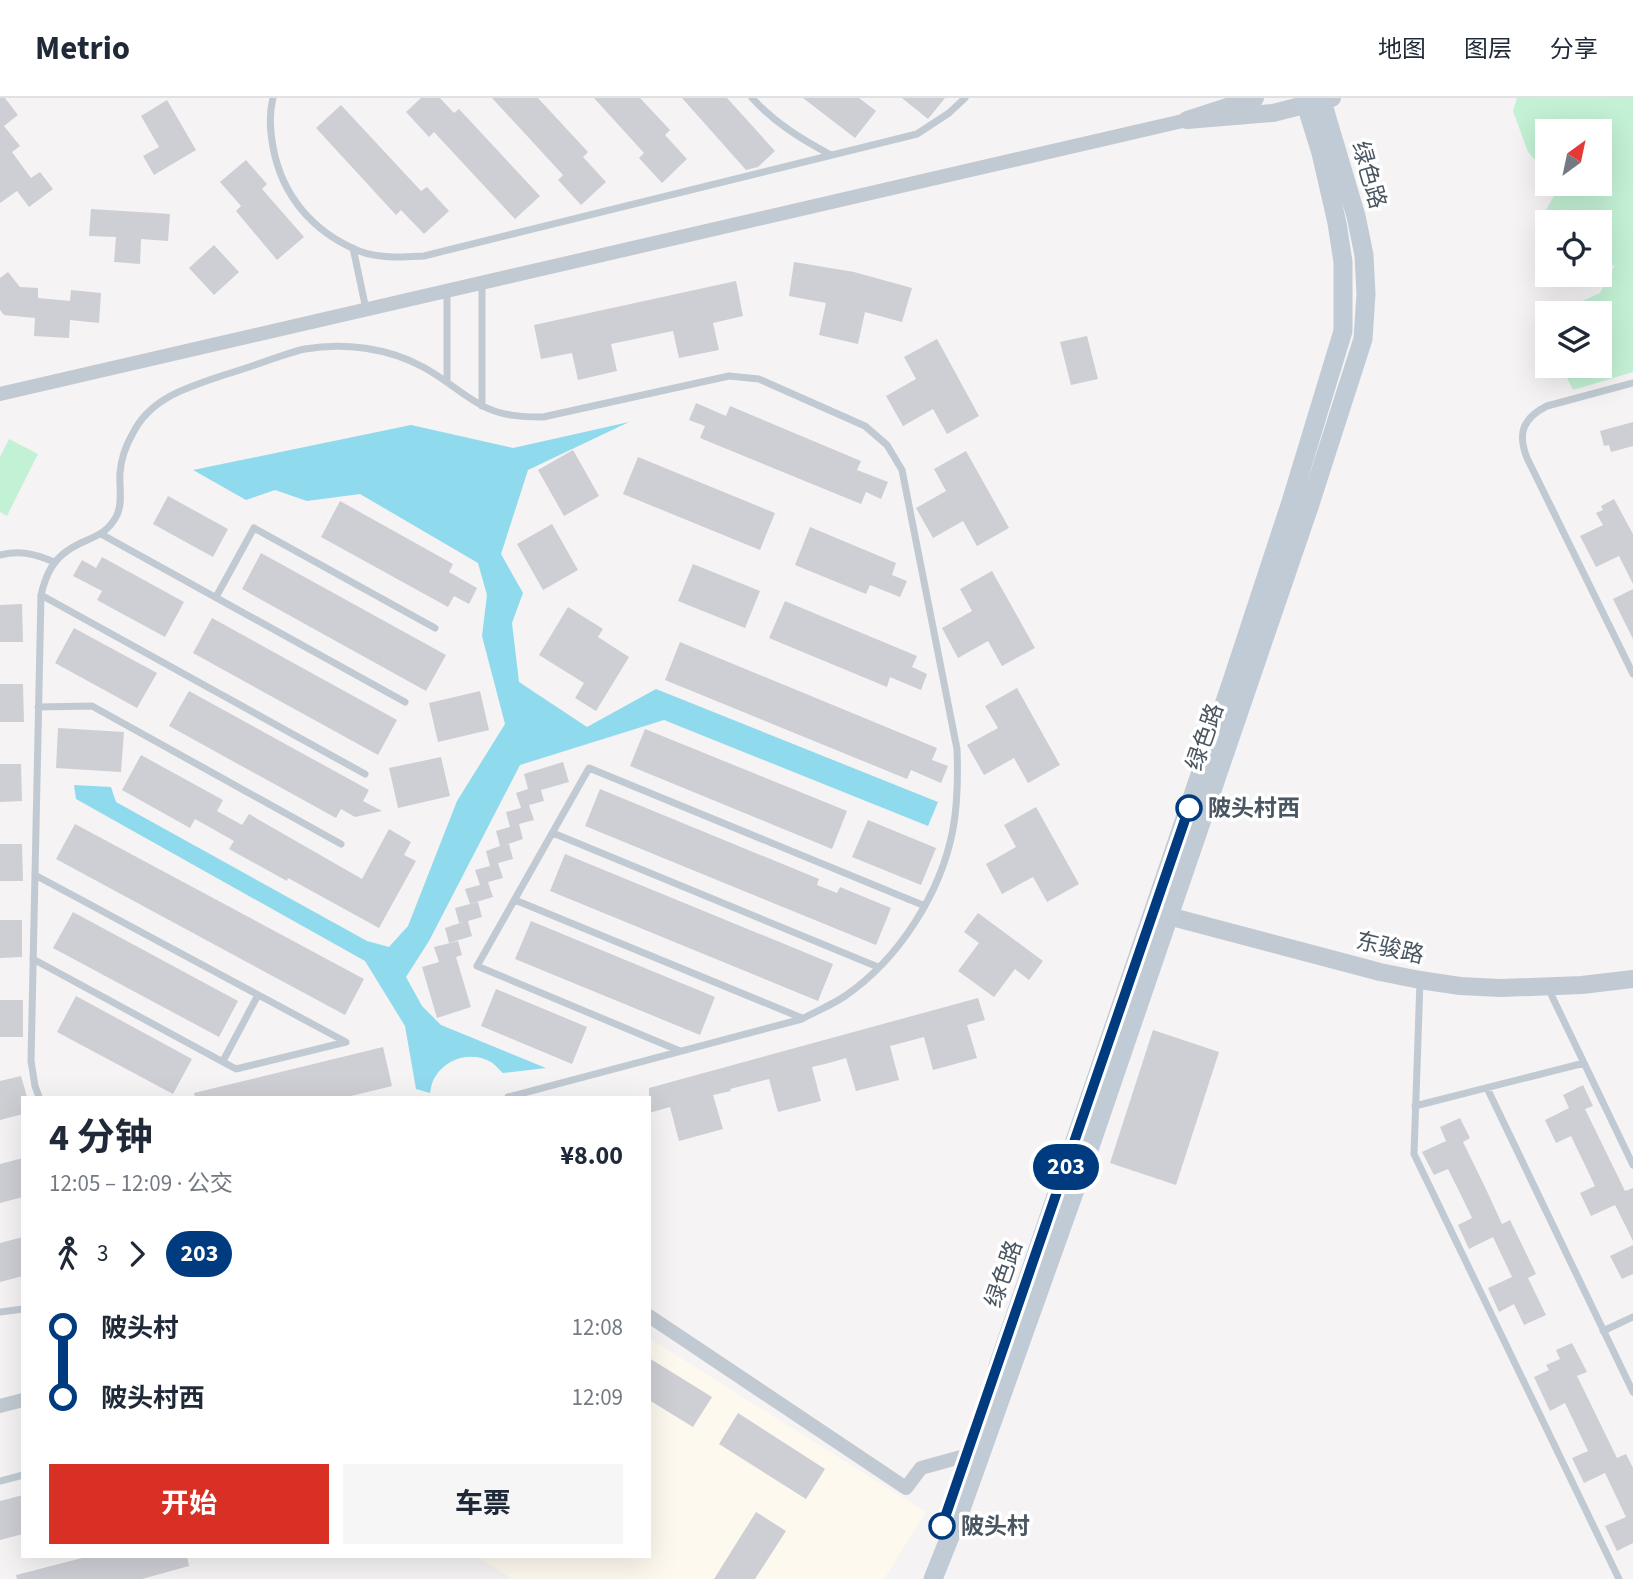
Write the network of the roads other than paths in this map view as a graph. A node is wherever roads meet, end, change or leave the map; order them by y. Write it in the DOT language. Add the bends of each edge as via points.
graph roads {
  1 [pos="274,98"];
  2 [pos="752,98"];
  3 [pos="965,98"];
  4 [pos="1255,98"];
  5 [pos="1317,100"];
  6 [pos="1187,120"];
  7 [pos="831,155"];
  8 [pos="353,248"];
  9 [pos="482,283"];
  10 [pos="447,291"];
  11 [pos="366,309"];
  12 [pos="447,382"];
  13 [pos="1633,383"];
  14 [pos="0,394"];
  15 [pos="482,406"];
  16 [pos="101,534"];
  17 [pos="0,555"];
  18 [pos="54,562"];
  19 [pos="41,595"];
  20 [pos="216,597"];
  21 [pos="435,628"];
  22 [pos="1633,674"];
  23 [pos="405,702"];
  24 [pos="38,707"];
  25 [pos="365,774"];
  26 [pos="553,833"];
  27 [pos="341,844"];
  28 [pos="35,875"];
  29 [pos="515,900"];
  30 [pos="925,906"];
  31 [pos="1162,914"];
  32 [pos="33,960"];
  33 [pos="878,967"];
  34 [pos="1629,979"];
  35 [pos="1420,980"];
  36 [pos="1548,988"];
  37 [pos="258,995"];
  38 [pos="802,1019"];
  39 [pos="680,1051"];
  40 [pos="223,1062"];
  41 [pos="1584,1063"];
  42 [pos="1487,1088"];
  43 [pos="39,1096"];
  44 [pos="512,1096"];
  45 [pos="1415,1106"];
  46 [pos="1633,1165"];
  47 [pos="21,1309"];
  48 [pos="0,1312"];
  49 [pos="1633,1317"];
  50 [pos="651,1318"];
  51 [pos="1603,1331"];
  52 [pos="1633,1392"];
  53 [pos="21,1400"];
  54 [pos="0,1405"];
  55 [pos="968,1455"];
  56 [pos="21,1476"];
  57 [pos="0,1481"];
  58 [pos="920,1579"];
  59 [pos="933,1579"];
  60 [pos="1619,1579"];
  1 -- 8 [label="lane" via="270,134 276,165 289,194 308,218"];
  2 -- 7 [label="lane" via="797,137"];
  3 -- 7 [label="lane" via="917,134"];
  4 -- 6 [label="street"];
  5 -- 6 [label="street" via="1273,113"];
  5 -- 31 [label="main road, 绿色路" via="1356,216 1364,255 1363,339 1305,520"];
  6 -- 9 [label="street"];
  7 -- 8 [label="lane" via="424,256 393,258"];
  8 -- 11 [label="lane"];
  9 -- 10 [label="street"];
  9 -- 15 [label="lane"];
  10 -- 11 [label="street"];
  10 -- 12 [label="lane"];
  11 -- 14 [label="street"];
  12 -- 15 [label="lane"];
  12 -- 16 [label="lane" via="393,354 333,346 303,349 183,389 163,399 133,431 120,472 119,511"];
  13 -- 22 [label="lane" via="1547,406 1527,421 1522,433 1527,458"];
  15 -- 30 [label="lane" via="512,415 543,417 729,376 759,379 865,426 887,445 902,470 909,499 957,749 953,830"];
  16 -- 18 [label="lane"];
  16 -- 20 [label="lane"];
  17 -- 18 [label="lane" via="21,552"];
  18 -- 19 [label="lane"];
  19 -- 24 [label="lane"];
  19 -- 25 [label="lane"];
  20 -- 21 [label="lane" via="254,528"];
  20 -- 23 [label="lane"];
  24 -- 27 [label="lane" via="92,706"];
  24 -- 28 [label="lane"];
  26 -- 29 [label="lane"];
  26 -- 30 [label="lane" via="589,768"];
  26 -- 33 [label="lane"];
  28 -- 32 [label="lane"];
  28 -- 37 [label="lane"];
  29 -- 38 [label="lane"];
  29 -- 39 [label="lane" via="477,966"];
  30 -- 33 [label="lane"];
  31 -- 35 [label="street, 东骏路"];
  31 -- 55 [label="main road, 绿色路"];
  31 -- 59 [label="main road, 绿色路" via="1077,1186"];
  32 -- 40 [label="lane"];
  32 -- 43 [label="lane" via="31,1061"];
  33 -- 38 [label="lane" via="845,996"];
  34 -- 36 [label="street, 东骏路"];
  35 -- 36 [label="street, 东骏路"];
  35 -- 45 [label="lane"];
  36 -- 41 [label="lane"];
  37 -- 40 [label="lane"];
  37 -- 40 [label="lane" via="346,1042 236,1069"];
  38 -- 39 [label="lane"];
  39 -- 44 [label="lane"];
  41 -- 42 [label="lane"];
  41 -- 46 [label="lane"];
  42 -- 45 [label="lane"];
  42 -- 51 [label="lane"];
  45 -- 60 [label="lane" via="1414,1154"];
  47 -- 48 [label="lane"];
  49 -- 51 [label="lane"];
  50 -- 55 [label="street" via="906,1488 921,1468"];
  51 -- 52 [label="lane"];
  53 -- 54 [label="street"];
  55 -- 58 [label="main road, 绿色路"];
  56 -- 57 [label="lane"];
}
